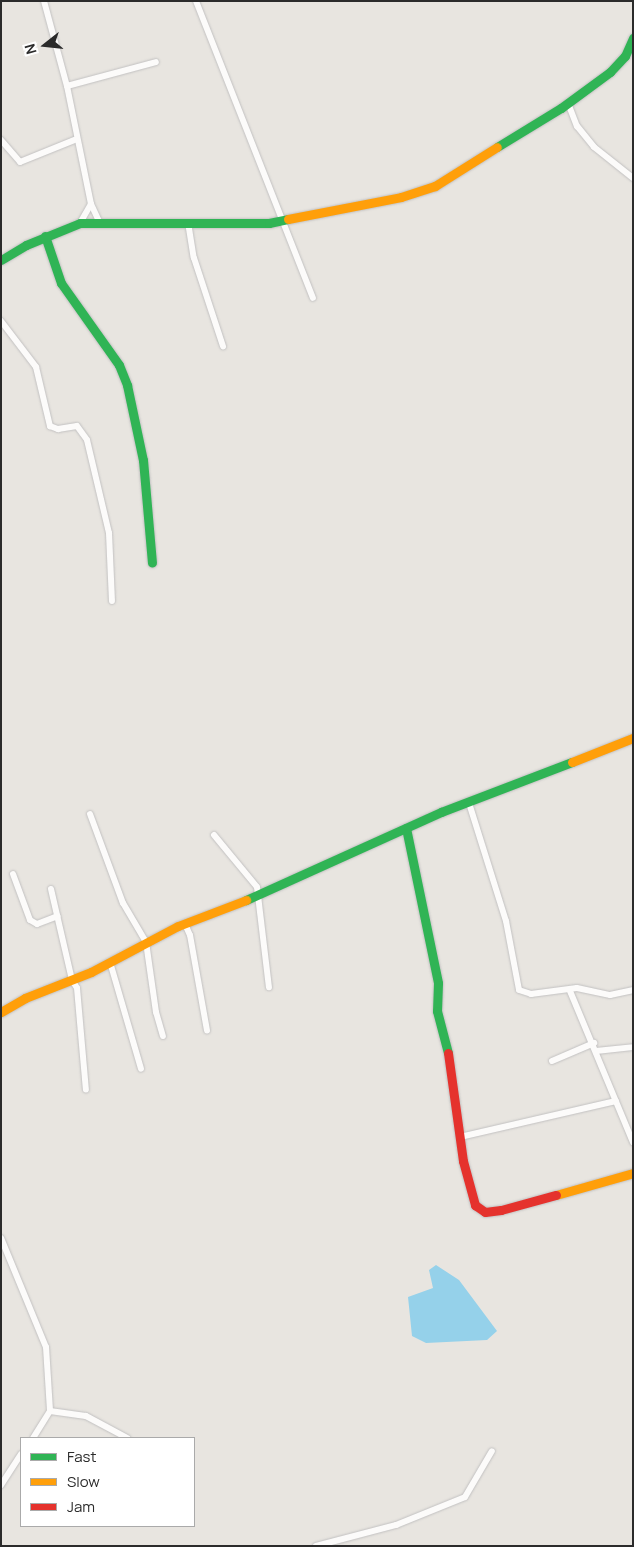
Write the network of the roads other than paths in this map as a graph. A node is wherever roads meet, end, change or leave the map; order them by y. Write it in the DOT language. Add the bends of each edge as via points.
graph roads {
  1 [pos="44,1"];
  2 [pos="196,1"];
  3 [pos="633,38"];
  4 [pos="156,62"];
  5 [pos="67,86"];
  6 [pos="568,103"];
  7 [pos="77,139"];
  8 [pos="1,140"];
  9 [pos="633,178"];
  10 [pos="91,204"];
  11 [pos="99,221"];
  12 [pos="285,221"];
  13 [pos="188,222"];
  14 [pos="80,223"];
  15 [pos="45,236"];
  16 [pos="1,260"];
  17 [pos="313,298"];
  18 [pos="1,321"];
  19 [pos="222,346"];
  20 [pos="152,563"];
  21 [pos="112,601"];
  22 [pos="633,738"];
  23 [pos="469,803"];
  24 [pos="90,814"];
  25 [pos="406,828"];
  26 [pos="214,836"];
  27 [pos="13,874"];
  28 [pos="51,889"];
  29 [pos="259,895"];
  30 [pos="58,916"];
  31 [pos="186,924"];
  32 [pos="146,942"];
  33 [pos="110,962"];
  34 [pos="72,980"];
  35 [pos="269,987"];
  36 [pos="633,990"];
  37 [pos="570,991"];
  38 [pos="1,1012"];
  39 [pos="207,1030"];
  40 [pos="163,1036"];
  41 [pos="594,1043"];
  42 [pos="633,1048"];
  43 [pos="596,1050"];
  44 [pos="552,1061"];
  45 [pos="141,1069"];
  46 [pos="86,1090"];
  47 [pos="616,1101"];
  48 [pos="633,1119"];
  49 [pos="625,1121"];
  50 [pos="460,1137"];
  51 [pos="633,1142"];
  52 [pos="633,1173"];
  53 [pos="1,1238"];
  54 [pos="50,1411"];
  55 [pos="34,1437"];
  56 [pos="125,1437"];
  57 [pos="492,1451"];
  58 [pos="20,1456"];
  59 [pos="1,1485"];
  60 [pos="316,1546"];
  1 -- 5 [label="street"];
  2 -- 12 [label="street"];
  3 -- 6 [label="street" via="625,56 610,72"];
  4 -- 5 [label="street"];
  5 -- 7 [label="street"];
  6 -- 9 [label="street" via="577,126 594,147"];
  6 -- 12 [label="street" via="453,178 435,186 401,197"];
  7 -- 8 [label="street" via="20,162"];
  7 -- 10 [label="street"];
  10 -- 11 [label="street"];
  10 -- 14 [label="street"];
  11 -- 13 [label="street"];
  11 -- 14 [label="street"];
  12 -- 13 [label="street"];
  12 -- 17 [label="street"];
  13 -- 19 [label="street" via="194,258"];
  14 -- 15 [label="street"];
  15 -- 16 [label="street"];
  15 -- 20 [label="street" via="61,283 119,365 127,386 143,460"];
  18 -- 21 [label="street" via="36,367 50,426 58,429 77,426 87,440 109,533"];
  22 -- 23 [label="street"];
  23 -- 25 [label="street"];
  23 -- 37 [label="street" via="506,921 517,988 530,994"];
  24 -- 32 [label="street" via="123,903"];
  25 -- 29 [label="street"];
  25 -- 50 [label="street" via="438,983 437,1011 449,1053"];
  26 -- 29 [label="street" via="257,887"];
  27 -- 30 [label="street" via="30,920 37,924"];
  28 -- 30 [label="street"];
  29 -- 31 [label="street"];
  29 -- 35 [label="street"];
  30 -- 34 [label="street"];
  31 -- 32 [label="street"];
  31 -- 39 [label="street"];
  32 -- 33 [label="street"];
  32 -- 40 [label="street" via="156,1012"];
  33 -- 34 [label="street"];
  33 -- 45 [label="street"];
  34 -- 38 [label="street" via="25,998"];
  34 -- 46 [label="street" via="77,988"];
  36 -- 37 [label="street" via="610,995 577,988"];
  37 -- 41 [label="street"];
  41 -- 43 [label="street"];
  41 -- 44 [label="street"];
  42 -- 43 [label="street"];
  43 -- 47 [label="street"];
  47 -- 49 [label="street"];
  47 -- 50 [label="street"];
  48 -- 49 [label="street"];
  49 -- 51 [label="street"];
  50 -- 52 [label="street" via="472,1200 485,1212 515,1207"];
  53 -- 54 [label="street" via="46,1348"];
  54 -- 55 [label="street"];
  54 -- 56 [label="street" via="86,1416"];
  57 -- 60 [label="street" via="465,1497 396,1525"];
  58 -- 59 [label="street"];
}
